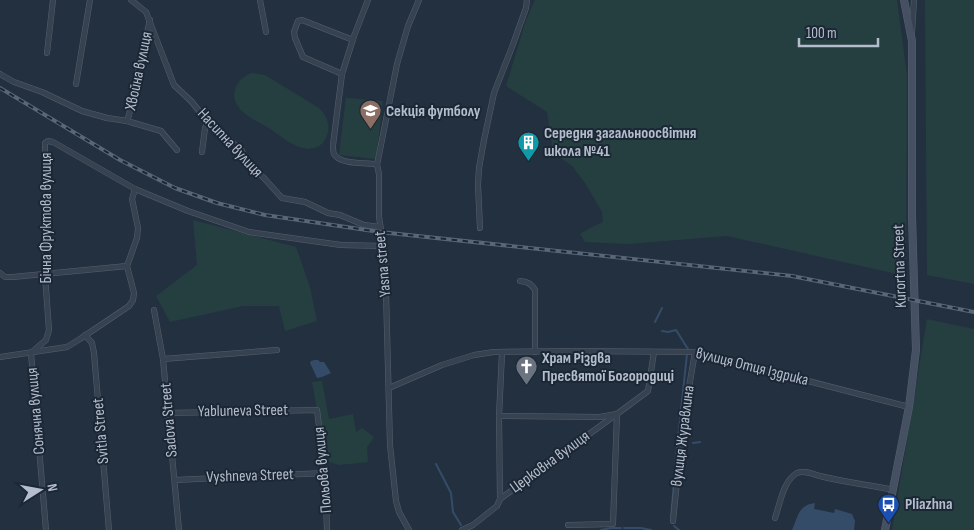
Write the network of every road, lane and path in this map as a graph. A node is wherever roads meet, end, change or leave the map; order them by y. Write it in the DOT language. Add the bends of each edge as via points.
graph roads {
  1 [pos="54,0"];
  2 [pos="90,0"];
  3 [pos="132,0"];
  4 [pos="260,0"];
  5 [pos="368,0"];
  6 [pos="419,0"];
  7 [pos="527,0"];
  8 [pos="904,0"];
  9 [pos="914,0"];
  10 [pos="150,20"];
  11 [pos="266,32"];
  12 [pos="353,40"];
  13 [pos="912,42"];
  14 [pos="47,54"];
  15 [pos="0,74"];
  16 [pos="342,74"];
  17 [pos="76,84"];
  18 [pos="127,121"];
  19 [pos="208,122"];
  20 [pos="178,150"];
  21 [pos="202,152"];
  22 [pos="377,165"];
  23 [pos="136,189"];
  24 [pos="380,227"];
  25 [pos="480,228"];
  26 [pos="383,246"];
  27 [pos="127,266"];
  28 [pos="0,273"];
  29 [pos="45,275"];
  30 [pos="520,281"];
  31 [pos="154,310"];
  32 [pos="85,336"];
  33 [pos="277,350"];
  34 [pos="535,352"];
  35 [pos="654,352"];
  36 [pos="694,352"];
  37 [pos="31,353"];
  38 [pos="502,353"];
  39 [pos="0,357"];
  40 [pos="163,359"];
  41 [pos="389,388"];
  42 [pos="908,407"];
  43 [pos="317,410"];
  44 [pos="168,413"];
  45 [pos="617,414"];
  46 [pos="499,416"];
  47 [pos="325,473"];
  48 [pos="174,480"];
  49 [pos="893,490"];
  50 [pos="500,499"];
  51 [pos="775,518"];
  52 [pos="674,521"];
  53 [pos="568,525"];
  54 [pos="46,530"];
  55 [pos="109,530"];
  56 [pos="179,530"];
  57 [pos="327,530"];
  58 [pos="409,530"];
  59 [pos="462,530"];
  60 [pos="885,530"];
  1 -- 14 [label="street"];
  2 -- 17 [label="street"];
  3 -- 10 [label="street, Насипна вулиця"];
  4 -- 11 [label="street"];
  5 -- 12 [label="street"];
  6 -- 22 [label="street, Yasna street" via="397,64"];
  7 -- 25 [label="street" via="494,93 488,120 479,168"];
  8 -- 13 [label="main road, Kurortna Street"];
  9 -- 13 [label="street"];
  10 -- 18 [label="street, Хвойна вулиця"];
  10 -- 19 [label="street, Насипна вулиця" via="174,85"];
  12 -- 16 [label="street"];
  12 -- 16 [label="street" via="302,20 294,32 303,57"];
  13 -- 42 [label="main road, Kurortna Street" via="916,350"];
  15 -- 18 [label="street" via="82,111"];
  16 -- 22 [label="street" via="333,152 340,160"];
  18 -- 20 [label="street" via="161,131"];
  19 -- 21 [label="street"];
  19 -- 24 [label="street, Насипна вулиця" via="242,151 248,165 282,198 305,202 328,213"];
  22 -- 24 [label="street, Yasna street"];
  23 -- 26 [label="street" via="188,212 249,232"];
  23 -- 27 [label="street" via="132,199 137,238"];
  23 -- 29 [label="street, Бічна Фруктова вулиця" via="52,142 45,143"];
  24 -- 26 [label="street, Yasna street"];
  26 -- 41 [label="street, Yasna street"];
  27 -- 29 [label="street"];
  27 -- 32 [label="street" via="133,300"];
  28 -- 29 [label="street" via="5,277"];
  29 -- 37 [label="street, Бічна Фруктова вулиця" via="49,330 46,340"];
  30 -- 34 [label="street" via="532,284 535,290"];
  31 -- 40 [label="street, Sadova Street"];
  32 -- 37 [label="street" via="67,346"];
  32 -- 55 [label="street, Svitla Street" via="92,343 94,353"];
  33 -- 40 [label="street"];
  34 -- 35 [label="street, вулиця Отця Іздрика"];
  34 -- 38 [label="street, вулиця Отця Іздрика"];
  35 -- 36 [label="street, вулиця Отця Іздрика"];
  35 -- 45 [label="street, Церковна вулиця" via="648,390"];
  36 -- 42 [label="street, вулиця Отця Іздрика"];
  36 -- 52 [label="street, вулиця Журавлина" via="683,422"];
  37 -- 39 [label="street"];
  37 -- 54 [label="street, Сонячна вулиця"];
  38 -- 41 [label="street, вулиця Отця Іздрика" via="474,355"];
  38 -- 46 [label="street"];
  40 -- 44 [label="street, Sadova Street"];
  41 -- 58 [label="street, Yasna street" via="396,502"];
  42 -- 49 [label="main road, Kurortna Street"];
  43 -- 44 [label="street, Yabluneva Street"];
  43 -- 47 [label="street, Польова вулиця"];
  44 -- 48 [label="street, Sadova Street"];
  45 -- 46 [label="street" via="600,417"];
  45 -- 50 [label="street, Церковна вулиця"];
  45 -- 53 [label="street" via="613,524"];
  46 -- 50 [label="street"];
  47 -- 48 [label="street, Vyshneva Street"];
  47 -- 57 [label="street, Польова вулиця"];
  48 -- 56 [label="street, Sadova Street"];
  49 -- 51 [label="street" via="803,471 789,481"];
  49 -- 60 [label="main road, Kurortna Street"];
  50 -- 59 [label="street, Церковна вулиця" via="498,506"];
}
